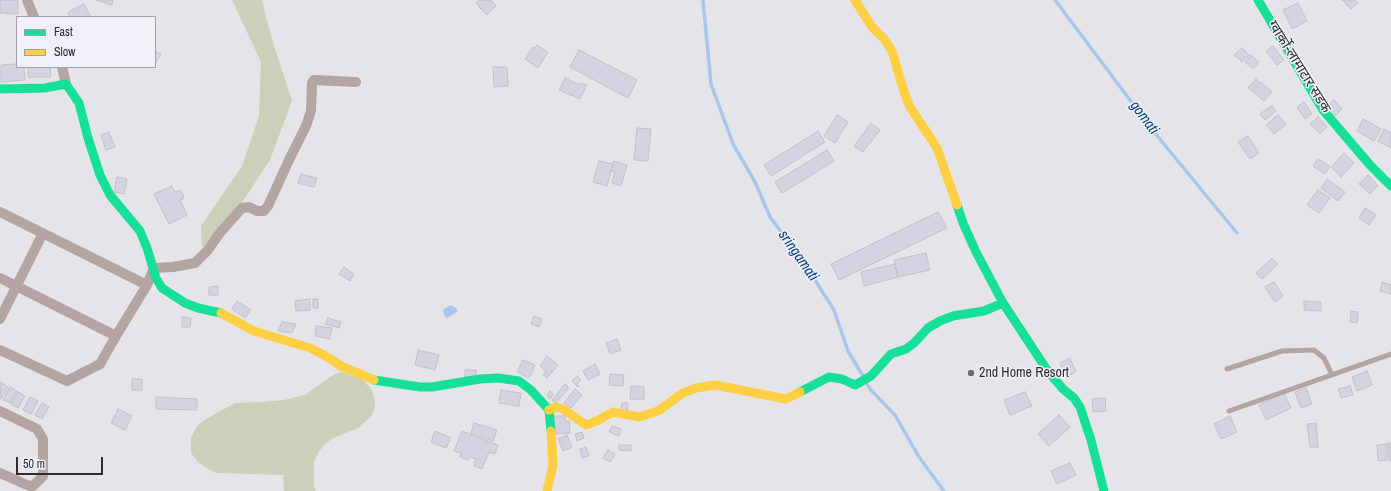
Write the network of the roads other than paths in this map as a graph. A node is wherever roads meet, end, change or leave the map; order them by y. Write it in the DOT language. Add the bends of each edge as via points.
graph roads {
  1 [pos="27,0"];
  2 [pos="855,0"];
  3 [pos="1258,0"];
  4 [pos="34,16"];
  5 [pos="62,68"];
  6 [pos="356,82"];
  7 [pos="66,84"];
  8 [pos="0,89"];
  9 [pos="1391,186"];
  10 [pos="0,212"];
  11 [pos="43,233"];
  12 [pos="154,268"];
  13 [pos="0,278"];
  14 [pos="147,285"];
  15 [pos="17,286"];
  16 [pos="1003,303"];
  17 [pos="0,319"];
  18 [pos="116,336"];
  19 [pos="0,350"];
  20 [pos="1391,354"];
  21 [pos="1227,369"];
  22 [pos="1332,375"];
  23 [pos="549,410"];
  24 [pos="0,411"];
  25 [pos="1229,411"];
  26 [pos="0,473"];
  27 [pos="547,491"];
  28 [pos="1104,491"];
  1 -- 4 [label="street"];
  2 -- 16 [label="street" via="892,51 910,107 937,148 963,223"];
  3 -- 9 [label="street, ग्वार्को-लामाटार सडक" via="1323,110"];
  5 -- 7 [label="street"];
  6 -- 12 [label="street" via="314,80 311,111 306,126 264,211 242,208 195,263"];
  7 -- 8 [label="street" via="45,88"];
  7 -- 12 [label="street" via="80,102 100,175 110,195 140,231"];
  10 -- 11 [label="street"];
  11 -- 14 [label="street"];
  11 -- 15 [label="street"];
  12 -- 14 [label="street"];
  12 -- 23 [label="street" via="162,288 185,303 224,314 254,331 310,348 332,358 341,366 376,381 420,387 444,386 480,379 519,381"];
  13 -- 15 [label="street"];
  14 -- 18 [label="street"];
  15 -- 17 [label="street"];
  15 -- 18 [label="street"];
  16 -- 23 [label="street" via="984,311 940,321 928,328 914,343 891,354 871,376 854,385 842,378 829,377 786,399 715,386 696,388 683,393 658,411 639,417 613,412 586,425 563,409 556,407"];
  16 -- 28 [label="street" via="1047,370 1080,407"];
  18 -- 19 [label="street" via="100,364 68,381"];
  20 -- 22 [label="lane"];
  21 -- 22 [label="lane" via="1282,351 1314,350 1324,358"];
  22 -- 25 [label="lane"];
  23 -- 27 [label="street" via="553,465"];
  24 -- 26 [label="street" via="37,429 43,439 43,476 32,487"];
}
